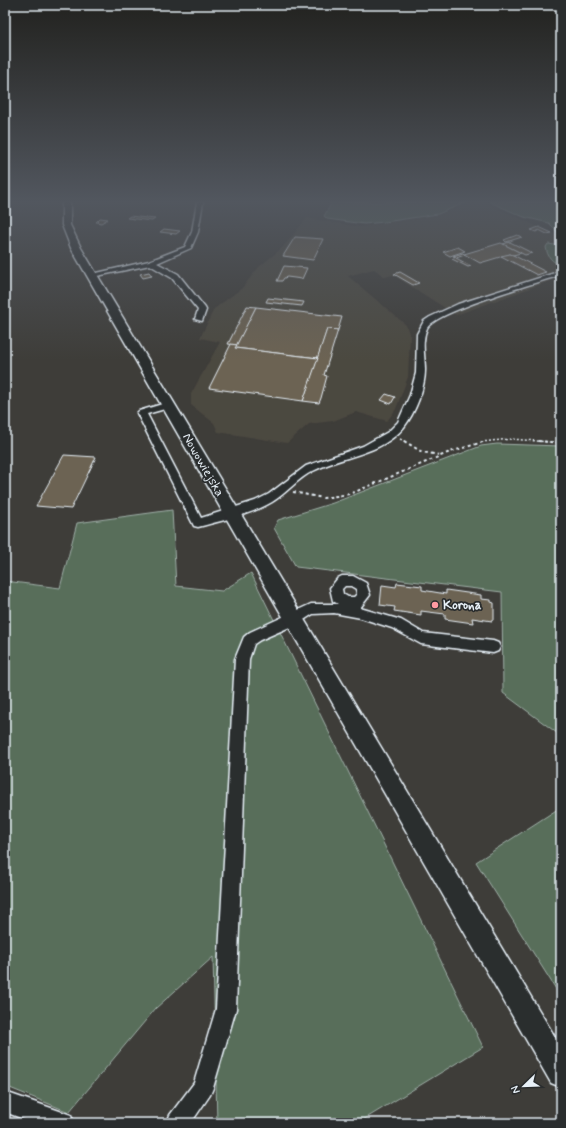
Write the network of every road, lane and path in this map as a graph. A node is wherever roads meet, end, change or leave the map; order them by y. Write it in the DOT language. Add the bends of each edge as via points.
graph roads {
  1 [pos="80,255"];
  2 [pos="172,255"];
  3 [pos="151,263"];
  4 [pos="560,273"];
  5 [pos="92,275"];
  6 [pos="199,319"];
  7 [pos="169,405"];
  8 [pos="391,434"];
  9 [pos="561,444"];
  10 [pos="440,456"];
  11 [pos="283,490"];
  12 [pos="232,514"];
  13 [pos="336,602"];
  14 [pos="353,606"];
  15 [pos="294,619"];
  16 [pos="493,647"];
  17 [pos="561,1073"];
  18 [pos="5,1102"];
  19 [pos="62,1123"];
  20 [pos="178,1123"];
  1 -- 5 [label="main road, Nowowiejska"];
  2 -- 3 [label="street"];
  3 -- 5 [label="street"];
  3 -- 6 [label="street" via="176,276 202,310"];
  4 -- 8 [label="street" via="449,311 426,324 421,333 420,378 409,412"];
  5 -- 7 [label="main road, Nowowiejska"];
  7 -- 12 [label="main road, Nowowiejska"];
  7 -- 12 [label="street" via="142,413 198,523"];
  8 -- 10 [label="path" via="422,452"];
  8 -- 11 [label="street" via="378,444 297,475"];
  9 -- 10 [label="path" via="496,440"];
  10 -- 11 [label="path" via="346,495 318,498"];
  11 -- 12 [label="street" via="266,501"];
  12 -- 15 [label="main road, Nowowiejska"];
  13 -- 14 [label="street"];
  13 -- 14 [label="street" via="336,588 342,581 353,581 362,586 364,595"];
  13 -- 15 [label="street"];
  14 -- 16 [label="street" via="396,624 421,638"];
  15 -- 17 [label="main road, Nowowiejska"];
  15 -- 20 [label="street" via="255,636 249,641 242,659 226,1008 203,1088"];
  18 -- 19 [label="street"];
}
